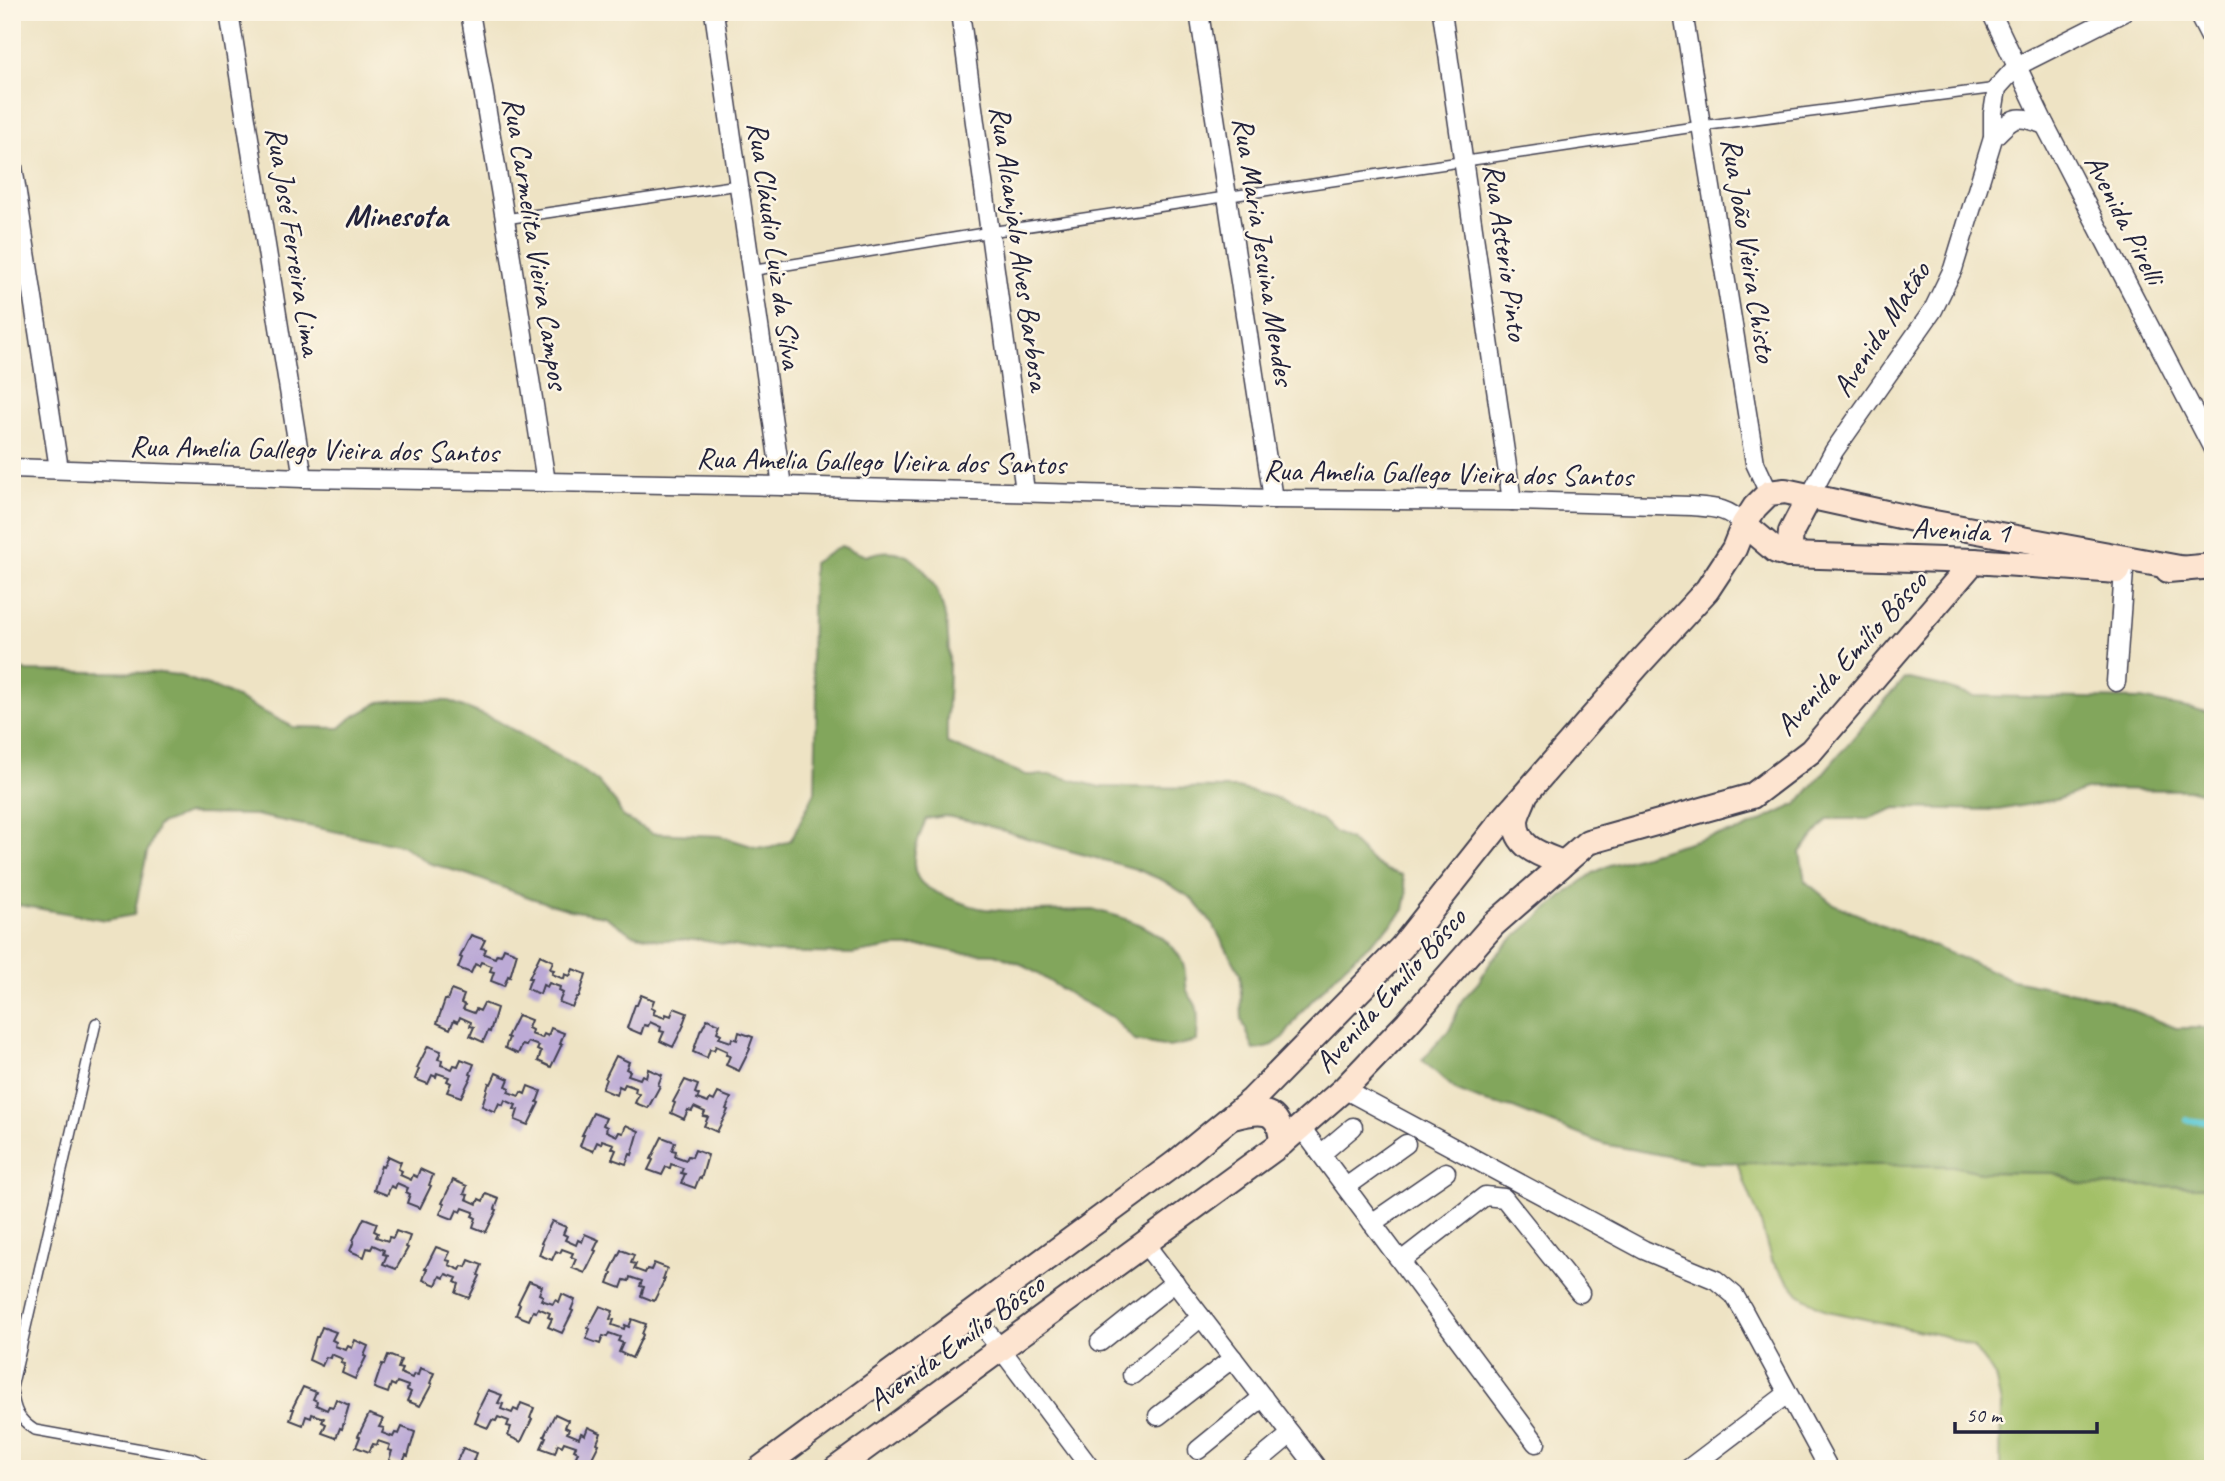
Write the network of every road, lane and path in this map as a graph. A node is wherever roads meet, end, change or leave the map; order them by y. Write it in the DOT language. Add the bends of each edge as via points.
graph roads {
  1 [pos="229,12"];
  2 [pos="470,12"];
  3 [pos="714,12"];
  4 [pos="960,12"];
  5 [pos="1199,12"];
  6 [pos="1442,12"];
  7 [pos="1683,12"];
  8 [pos="1991,12"];
  9 [pos="2124,12"];
  10 [pos="2197,12"];
  11 [pos="2213,43"];
  12 [pos="2017,66"];
  13 [pos="1997,88"];
  14 [pos="2045,125"];
  15 [pos="1701,126"];
  16 [pos="1993,138"];
  17 [pos="12,160"];
  18 [pos="1465,161"];
  19 [pos="738,185"];
  20 [pos="1227,198"];
  21 [pos="505,219"];
  22 [pos="989,232"];
  23 [pos="750,271"];
  24 [pos="2213,449"];
  25 [pos="12,468"];
  26 [pos="59,469"];
  27 [pos="303,478"];
  28 [pos="547,482"];
  29 [pos="782,486"];
  30 [pos="1025,491"];
  31 [pos="1769,493"];
  32 [pos="1810,496"];
  33 [pos="1273,499"];
  34 [pos="1513,501"];
  35 [pos="1744,524"];
  36 [pos="1789,555"];
  37 [pos="1975,561"];
  38 [pos="2213,566"];
  39 [pos="2185,569"];
  40 [pos="2124,571"];
  41 [pos="2116,682"];
  42 [pos="1526,794"];
  43 [pos="1563,863"];
  44 [pos="96,1023"];
  45 [pos="1344,1089"];
  46 [pos="1233,1117"];
  47 [pos="1353,1128"];
  48 [pos="1291,1135"];
  49 [pos="1406,1144"];
  50 [pos="1321,1154"];
  51 [pos="1446,1172"];
  52 [pos="1346,1188"];
  53 [pos="1372,1223"];
  54 [pos="1145,1244"];
  55 [pos="1401,1261"];
  56 [pos="1175,1282"];
  57 [pos="1580,1293"];
  58 [pos="971,1313"];
  59 [pos="1201,1317"];
  60 [pos="1100,1342"];
  61 [pos="1000,1349"];
  62 [pos="1233,1359"];
  63 [pos="1132,1375"];
  64 [pos="12,1389"];
  65 [pos="1787,1394"];
  66 [pos="1263,1397"];
  67 [pos="1158,1416"];
  68 [pos="1291,1434"];
  69 [pos="1536,1443"];
  70 [pos="1198,1450"];
  71 [pos="214,1469"];
  72 [pos="760,1469"];
  73 [pos="836,1469"];
  74 [pos="1091,1469"];
  75 [pos="1249,1469"];
  76 [pos="1318,1469"];
  77 [pos="1688,1469"];
  78 [pos="1829,1469"];
  1 -- 27 [label="street, Rua José Ferreira Lima"];
  2 -- 21 [label="street, Rua Carmelita Vieira Campos"];
  3 -- 19 [label="street, Rua Cláudio Luiz da Silva"];
  4 -- 22 [label="street, Rua Alcanjalo Alves Barbosa"];
  5 -- 20 [label="street, Rua Maria Jesuina Mendes"];
  6 -- 18 [label="street, Rua Asterio Pinto"];
  7 -- 15 [label="street, Rua João Vieira Chisto"];
  8 -- 12 [label="street, Avenida Pirelli"];
  9 -- 12 [label="street"];
  10 -- 11 [label="street"];
  12 -- 13 [label="street"];
  12 -- 14 [label="street, Avenida Pirelli"];
  13 -- 15 [label="lane"];
  13 -- 16 [label="street, Avenida Matão"];
  14 -- 16 [label="street" via="2025,117 2010,120"];
  14 -- 24 [label="street, Avenida Pirelli"];
  15 -- 18 [label="lane"];
  15 -- 31 [label="street, Rua João Vieira Chisto" via="1755,463"];
  16 -- 32 [label="street, Avenida Matão" via="1944,290 1834,451"];
  17 -- 26 [label="street"];
  18 -- 20 [label="lane"];
  18 -- 34 [label="street, Rua Asterio Pinto"];
  19 -- 21 [label="lane"];
  19 -- 23 [label="street, Rua Cláudio Luiz da Silva"];
  20 -- 22 [label="lane"];
  20 -- 33 [label="street, Rua Maria Jesuina Mendes"];
  21 -- 28 [label="street, Rua Carmelita Vieira Campos"];
  22 -- 23 [label="lane"];
  22 -- 30 [label="street, Rua Alcanjalo Alves Barbosa"];
  23 -- 29 [label="street, Rua Cláudio Luiz da Silva"];
  25 -- 26 [label="street, Rua Amelia Gallego Vieira dos Santos"];
  26 -- 27 [label="street, Rua Amelia Gallego Vieira dos Santos"];
  27 -- 28 [label="street, Rua Amelia Gallego Vieira dos Santos"];
  28 -- 29 [label="street, Rua Amelia Gallego Vieira dos Santos"];
  29 -- 30 [label="street, Rua Amelia Gallego Vieira dos Santos"];
  30 -- 33 [label="street, Rua Amelia Gallego Vieira dos Santos"];
  31 -- 32 [label="main road"];
  31 -- 35 [label="main road, Avenida Emílio Bôsco"];
  32 -- 36 [label="main road" via="1791,532"];
  32 -- 39 [label="main road"];
  33 -- 34 [label="street, Rua Amelia Gallego Vieira dos Santos"];
  34 -- 35 [label="street, Rua Amelia Gallego Vieira dos Santos" via="1720,508"];
  35 -- 36 [label="main road, Avenida 1" via="1776,551"];
  35 -- 42 [label="main road, Avenida Emílio Bôsco" via="1734,549 1707,590"];
  36 -- 37 [label="main road, Avenida 1"];
  37 -- 40 [label="main road, Avenida 1"];
  37 -- 43 [label="main road, Avenida Emílio Bôsco" via="1811,751 1752,796 1588,842"];
  38 -- 39 [label="main road"];
  39 -- 40 [label="main road, Avenida 1"];
  40 -- 41 [label="street"];
  42 -- 43 [label="main road" via="1516,819 1522,842"];
  42 -- 46 [label="main road, Avenida Emílio Bôsco" via="1408,938 1306,1048"];
  43 -- 45 [label="main road, Avenida Emílio Bôsco" via="1493,925"];
  44 -- 64 [label="lane"];
  45 -- 48 [label="main road, Avenida Emílio Bôsco"];
  45 -- 65 [label="street" via="1643,1250 1716,1280 1734,1295"];
  46 -- 48 [label="main road" via="1269,1113"];
  46 -- 58 [label="main road, Avenida Emílio Bôsco"];
  47 -- 50 [label="street"];
  48 -- 50 [label="street"];
  48 -- 54 [label="main road, Avenida Emílio Bôsco"];
  49 -- 52 [label="street"];
  50 -- 52 [label="street"];
  51 -- 53 [label="street"];
  52 -- 53 [label="street"];
  53 -- 55 [label="street"];
  54 -- 56 [label="street"];
  54 -- 61 [label="main road, Avenida Emílio Bôsco"];
  55 -- 57 [label="street" via="1485,1196 1504,1198"];
  55 -- 69 [label="street"];
  56 -- 59 [label="street"];
  56 -- 60 [label="street"];
  58 -- 61 [label="street"];
  58 -- 72 [label="main road, Avenida Emílio Bôsco"];
  59 -- 62 [label="street"];
  59 -- 63 [label="street"];
  61 -- 73 [label="main road, Avenida Emílio Bôsco"];
  61 -- 74 [label="street"];
  62 -- 66 [label="street"];
  62 -- 67 [label="street"];
  64 -- 71 [label="lane" via="15,1409 35,1430 192,1458"];
  65 -- 77 [label="street"];
  65 -- 78 [label="street"];
  66 -- 68 [label="street"];
  66 -- 70 [label="street"];
  68 -- 75 [label="street"];
  68 -- 76 [label="street"];
}
